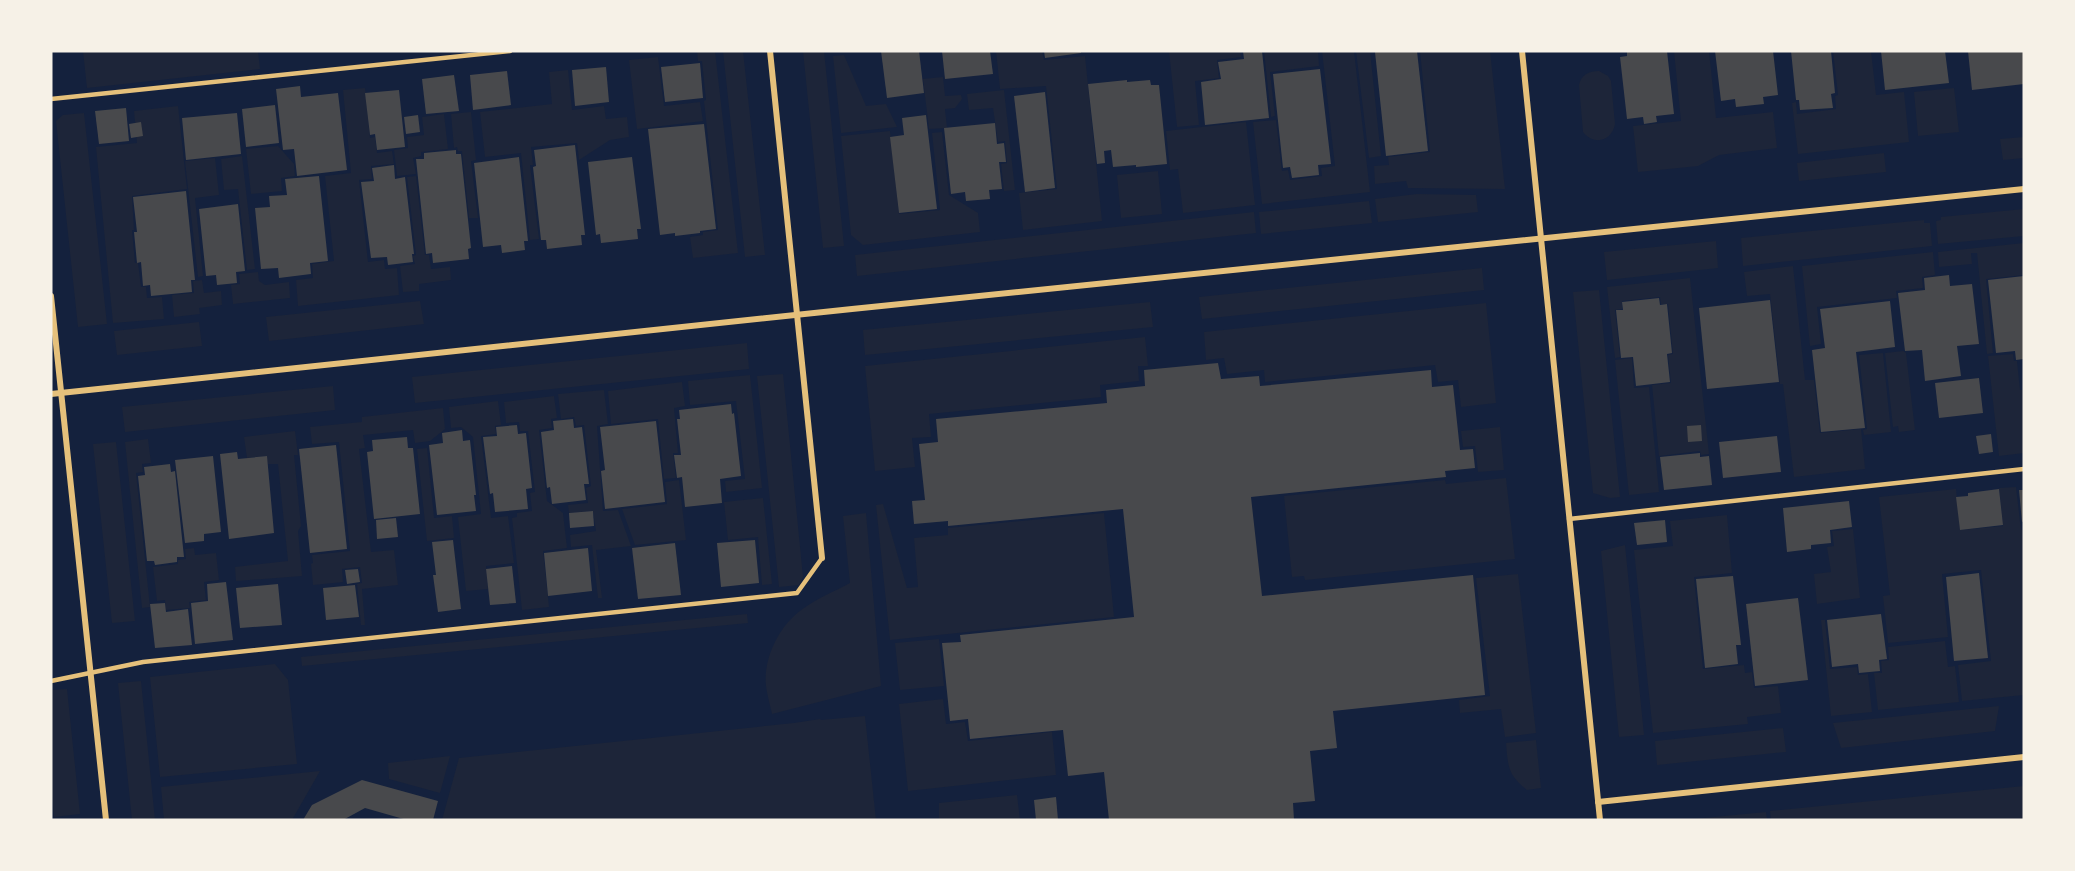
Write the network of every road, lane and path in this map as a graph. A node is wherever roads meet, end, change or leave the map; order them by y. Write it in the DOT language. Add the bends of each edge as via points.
graph roads {
  1 [pos="510,51"];
  2 [pos="770,51"];
  3 [pos="1522,51"];
  4 [pos="51,99"];
  5 [pos="2024,189"];
  6 [pos="1541,239"];
  7 [pos="51,296"];
  8 [pos="797,315"];
  9 [pos="62,393"];
  10 [pos="51,394"];
  11 [pos="2024,469"];
  12 [pos="1569,519"];
  13 [pos="822,558"];
  14 [pos="91,672"];
  15 [pos="51,681"];
  16 [pos="2024,757"];
  17 [pos="1598,802"];
  18 [pos="106,820"];
  19 [pos="1600,820"];
  1 -- 4 [label="lane"];
  2 -- 8 [label="street"];
  3 -- 6 [label="street"];
  5 -- 6 [label="street"];
  6 -- 8 [label="street"];
  6 -- 12 [label="street"];
  7 -- 9 [label="street"];
  8 -- 9 [label="street"];
  8 -- 13 [label="street"];
  9 -- 10 [label="street"];
  9 -- 14 [label="street"];
  11 -- 12 [label="lane"];
  12 -- 17 [label="street"];
  13 -- 14 [label="lane" via="797,593 143,662"];
  14 -- 15 [label="lane"];
  14 -- 18 [label="street"];
  16 -- 17 [label="street"];
  17 -- 19 [label="street"];
}
